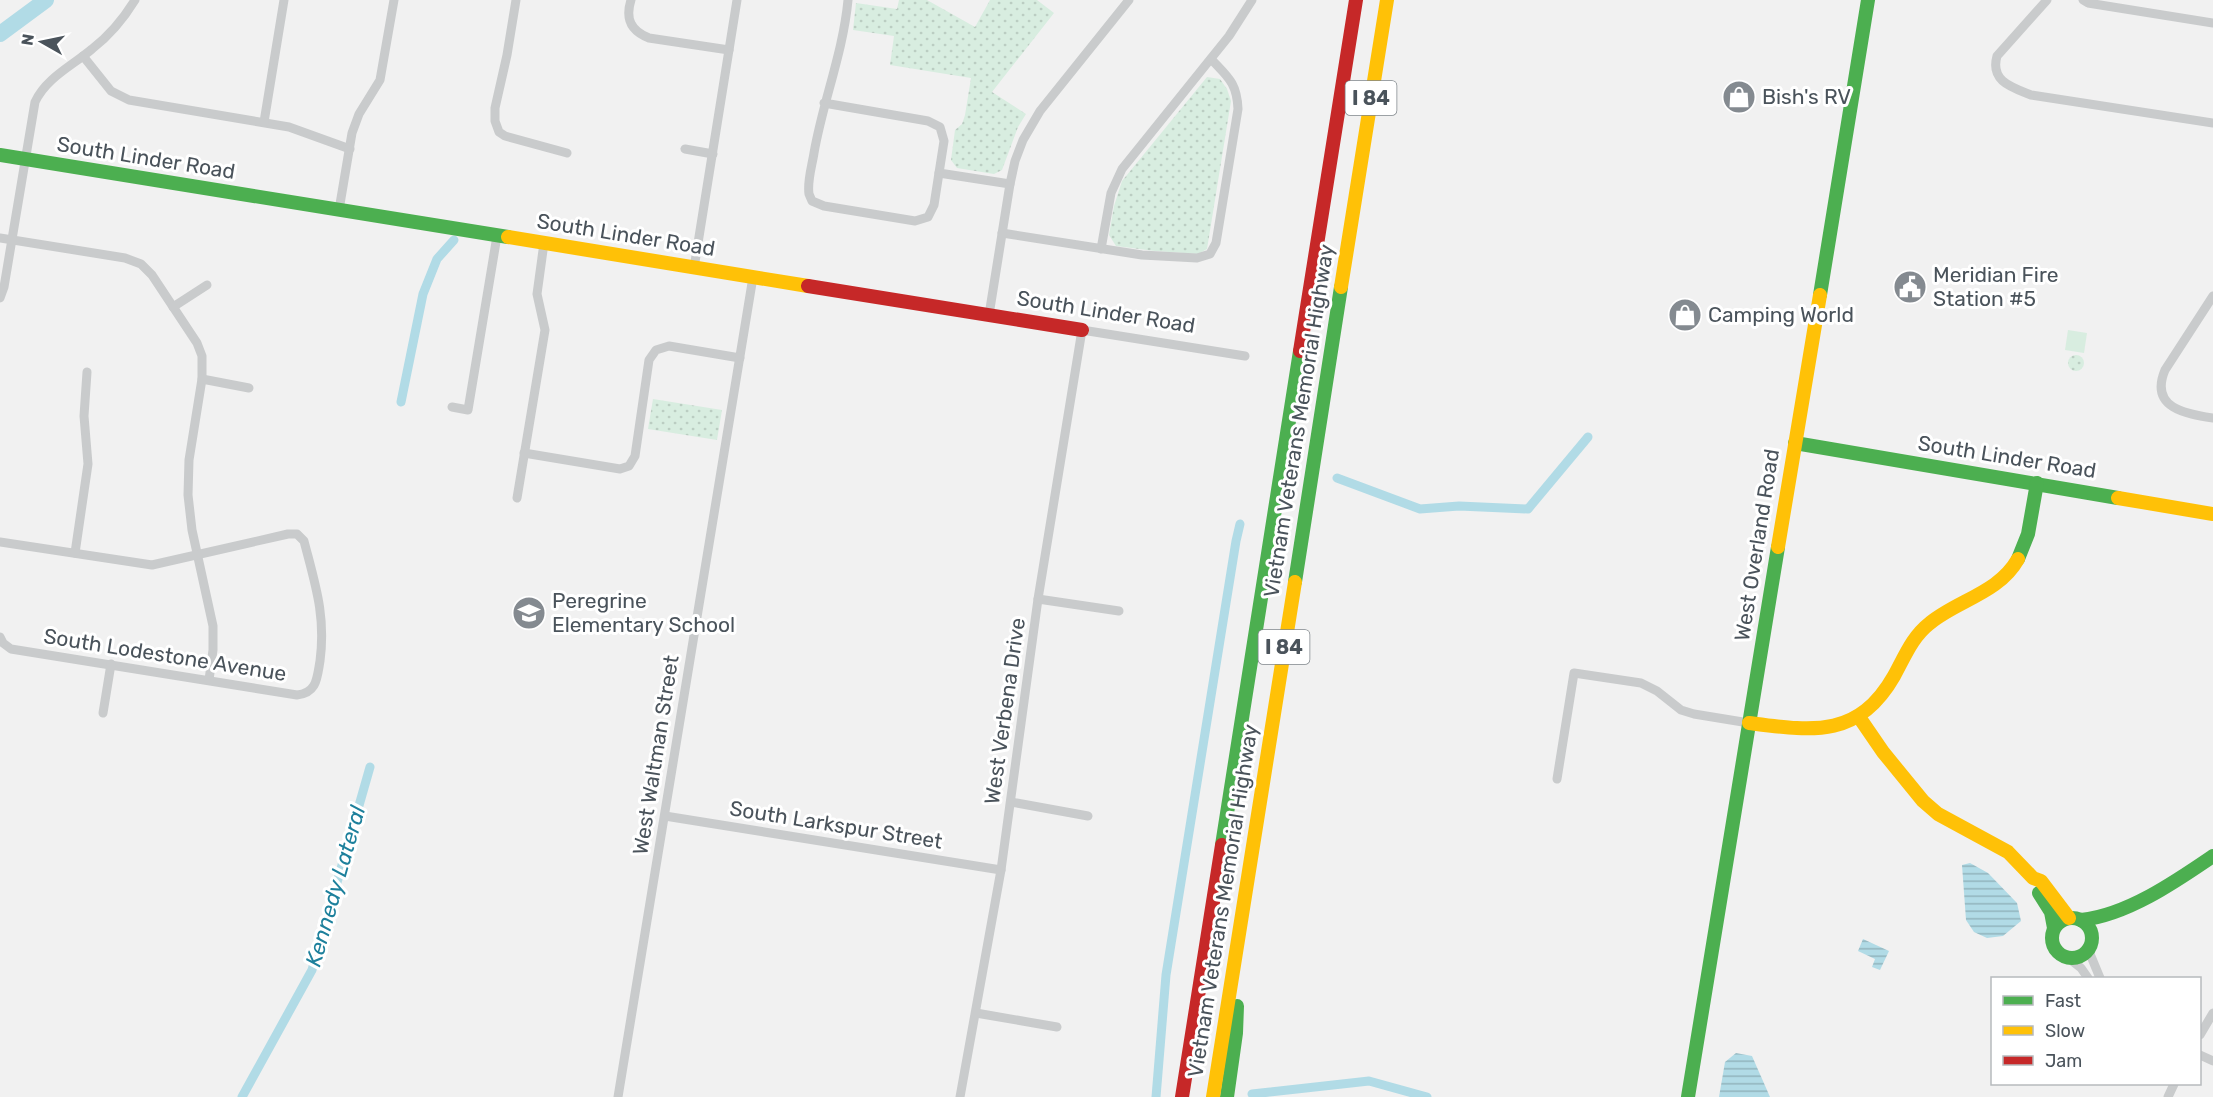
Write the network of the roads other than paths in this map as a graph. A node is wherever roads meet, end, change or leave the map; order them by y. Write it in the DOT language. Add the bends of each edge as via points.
graph roads {
  1 [pos="135,0"];
  2 [pos="284,0"];
  3 [pos="394,0"];
  4 [pos="516,0"];
  5 [pos="631,0"];
  6 [pos="737,0"];
  7 [pos="848,0"];
  8 [pos="1129,0"];
  9 [pos="1252,0"];
  10 [pos="1356,0"];
  11 [pos="1387,0"];
  12 [pos="1868,0"];
  13 [pos="2047,0"];
  14 [pos="2083,0"];
  15 [pos="2213,23"];
  16 [pos="729,50"];
  17 [pos="83,56"];
  18 [pos="1211,59"];
  19 [pos="824,103"];
  20 [pos="264,122"];
  21 [pos="2213,123"];
  22 [pos="350,149"];
  23 [pos="685,149"];
  24 [pos="567,153"];
  25 [pos="712,154"];
  26 [pos="0,155"];
  27 [pos="24,159"];
  28 [pos="939,173"];
  29 [pos="1010,184"];
  30 [pos="339,210"];
  31 [pos="1002,233"];
  32 [pos="497,236"];
  33 [pos="0,238"];
  34 [pos="11,240"];
  35 [pos="544,243"];
  36 [pos="1101,249"];
  37 [pos="694,268"];
  38 [pos="753,277"];
  39 [pos="207,285"];
  40 [pos="2213,296"];
  41 [pos="0,298"];
  42 [pos="173,307"];
  43 [pos="989,315"];
  44 [pos="1082,330"];
  45 [pos="1245,356"];
  46 [pos="740,358"];
  47 [pos="87,372"];
  48 [pos="202,379"];
  49 [pos="249,388"];
  50 [pos="452,407"];
  51 [pos="2213,418"];
  52 [pos="1794,443"];
  53 [pos="524,453"];
  54 [pos="2037,483"];
  55 [pos="517,498"];
  56 [pos="2213,514"];
  57 [pos="0,542"];
  58 [pos="75,554"];
  59 [pos="198,555"];
  60 [pos="1038,599"];
  61 [pos="1119,611"];
  62 [pos="0,637"];
  63 [pos="111,664"];
  64 [pos="209,680"];
  65 [pos="103,713"];
  66 [pos="1859,717"];
  67 [pos="1749,723"];
  68 [pos="1557,779"];
  69 [pos="1011,802"];
  70 [pos="665,816"];
  71 [pos="1088,816"];
  72 [pos="2213,856"];
  73 [pos="1001,870"];
  74 [pos="2033,878"];
  75 [pos="2112,914"];
  76 [pos="2075,919"];
  77 [pos="2054,928"];
  78 [pos="1240,929"];
  79 [pos="2090,943"];
  80 [pos="2067,957"];
  81 [pos="2087,977"];
  82 [pos="2100,977"];
  83 [pos="976,1013"];
  84 [pos="2213,1013"];
  85 [pos="1057,1027"];
  86 [pos="2201,1032"];
  87 [pos="618,1097"];
  88 [pos="960,1097"];
  89 [pos="1182,1097"];
  90 [pos="1213,1097"];
  91 [pos="1227,1097"];
  92 [pos="1688,1097"];
  1 -- 17 [label="street" via="114,29"];
  2 -- 20 [label="street"];
  3 -- 22 [label="street" via="380,80 355,123"];
  4 -- 24 [label="street" via="495,121 499,132 511,138"];
  5 -- 16 [label="street" via="628,16 639,35"];
  6 -- 16 [label="street"];
  7 -- 19 [label="street" via="841,46"];
  8 -- 29 [label="street" via="1033,121 1019,149"];
  9 -- 18 [label="street"];
  10 -- 89 [label="main road, Vietnam Veterans Memorial Highway / I 84"];
  11 -- 78 [label="main road, Vietnam Veterans Memorial Highway / I 84"];
  12 -- 52 [label="main road, West Overland Road"];
  13 -- 21 [label="street" via="1997,56 1994,65 1998,77 2031,95"];
  14 -- 15 [label="street"];
  16 -- 25 [label="street"];
  17 -- 20 [label="street" via="111,91 129,100"];
  17 -- 27 [label="street" via="39,93"];
  18 -- 36 [label="street" via="1122,169 1111,193"];
  18 -- 36 [label="street" via="1232,82 1238,109 1216,243 1210,254 1197,258"];
  19 -- 28 [label="street" via="940,127 944,141"];
  19 -- 28 [label="street" via="808,188 812,201 915,221 928,217 934,205"];
  20 -- 22 [label="street"];
  22 -- 30 [label="street"];
  23 -- 25 [label="street"];
  25 -- 37 [label="street"];
  26 -- 27 [label="main road, South Linder Road"];
  27 -- 30 [label="main road, South Linder Road"];
  27 -- 34 [label="street"];
  28 -- 29 [label="street"];
  29 -- 31 [label="street"];
  30 -- 32 [label="main road, South Linder Road"];
  31 -- 36 [label="street"];
  31 -- 43 [label="street"];
  32 -- 35 [label="main road, South Linder Road"];
  32 -- 50 [label="street" via="468,410"];
  33 -- 34 [label="street"];
  34 -- 41 [label="street"];
  34 -- 42 [label="street" via="141,264"];
  35 -- 37 [label="main road, South Linder Road"];
  35 -- 53 [label="street" via="537,294 545,330"];
  37 -- 38 [label="main road, South Linder Road"];
  38 -- 43 [label="main road, South Linder Road"];
  38 -- 46 [label="street, West Waltman Street"];
  39 -- 42 [label="street"];
  40 -- 51 [label="street" via="2161,379 2165,399 2173,408 2184,414"];
  42 -- 48 [label="street" via="197,343 202,356"];
  43 -- 44 [label="main road, South Linder Road"];
  44 -- 45 [label="street, South Linder Road"];
  44 -- 60 [label="street, West Verbena Drive"];
  46 -- 53 [label="street" via="669,346 656,350 649,360 634,456 629,466 620,469"];
  46 -- 70 [label="street, West Waltman Street"];
  47 -- 58 [label="street" via="84,416 88,464"];
  48 -- 49 [label="street"];
  48 -- 59 [label="street" via="188,475 189,511"];
  52 -- 54 [label="main road, South Linder Road"];
  52 -- 67 [label="main road, West Overland Road"];
  53 -- 55 [label="street"];
  54 -- 56 [label="main road, South Linder Road"];
  54 -- 66 [label="main road" via="2029,534 2016,563 1998,583 1932,620 1919,632 1879,698"];
  57 -- 58 [label="street"];
  58 -- 59 [label="street" via="152,565"];
  59 -- 64 [label="street" via="213,626"];
  59 -- 64 [label="street, South Lodestone Avenue" via="297,534 304,541 323,622 317,683 305,694"];
  60 -- 61 [label="street"];
  60 -- 69 [label="street, West Verbena Drive"];
  62 -- 63 [label="street, South Lodestone Avenue" via="11,649"];
  63 -- 64 [label="street, South Lodestone Avenue"];
  63 -- 65 [label="street"];
  66 -- 67 [label="main road" via="1835,726 1801,729"];
  66 -- 74 [label="main road" via="1923,801 1938,814 2008,852"];
  67 -- 68 [label="street" via="1681,710 1641,682 1574,673"];
  67 -- 92 [label="main road, West Overland Road"];
  69 -- 71 [label="street"];
  69 -- 73 [label="street, West Verbena Drive"];
  70 -- 73 [label="street, South Larkspur Street"];
  70 -- 87 [label="street, West Waltman Street"];
  72 -- 75 [label="main road" via="2179,879"];
  73 -- 83 [label="street, West Verbena Drive"];
  74 -- 76 [label="main road" via="2041,881"];
  74 -- 77 [label="main road" via="2051,912"];
  75 -- 76 [label="main road"];
  75 -- 79 [label="main road"];
  76 -- 77 [label="main road" via="2063,920"];
  76 -- 79 [label="main road" via="2086,924"];
  77 -- 80 [label="main road" via="2054,946"];
  78 -- 90 [label="main road, Vietnam Veterans Memorial Highway / I 84"];
  78 -- 91 [label="main road" via="1236,1033"];
  79 -- 80 [label="main road" via="2079,956"];
  79 -- 82 [label="street"];
  80 -- 81 [label="street"];
  83 -- 85 [label="street"];
  83 -- 88 [label="street, West Verbena Drive"];
  84 -- 86 [label="street"];
}
